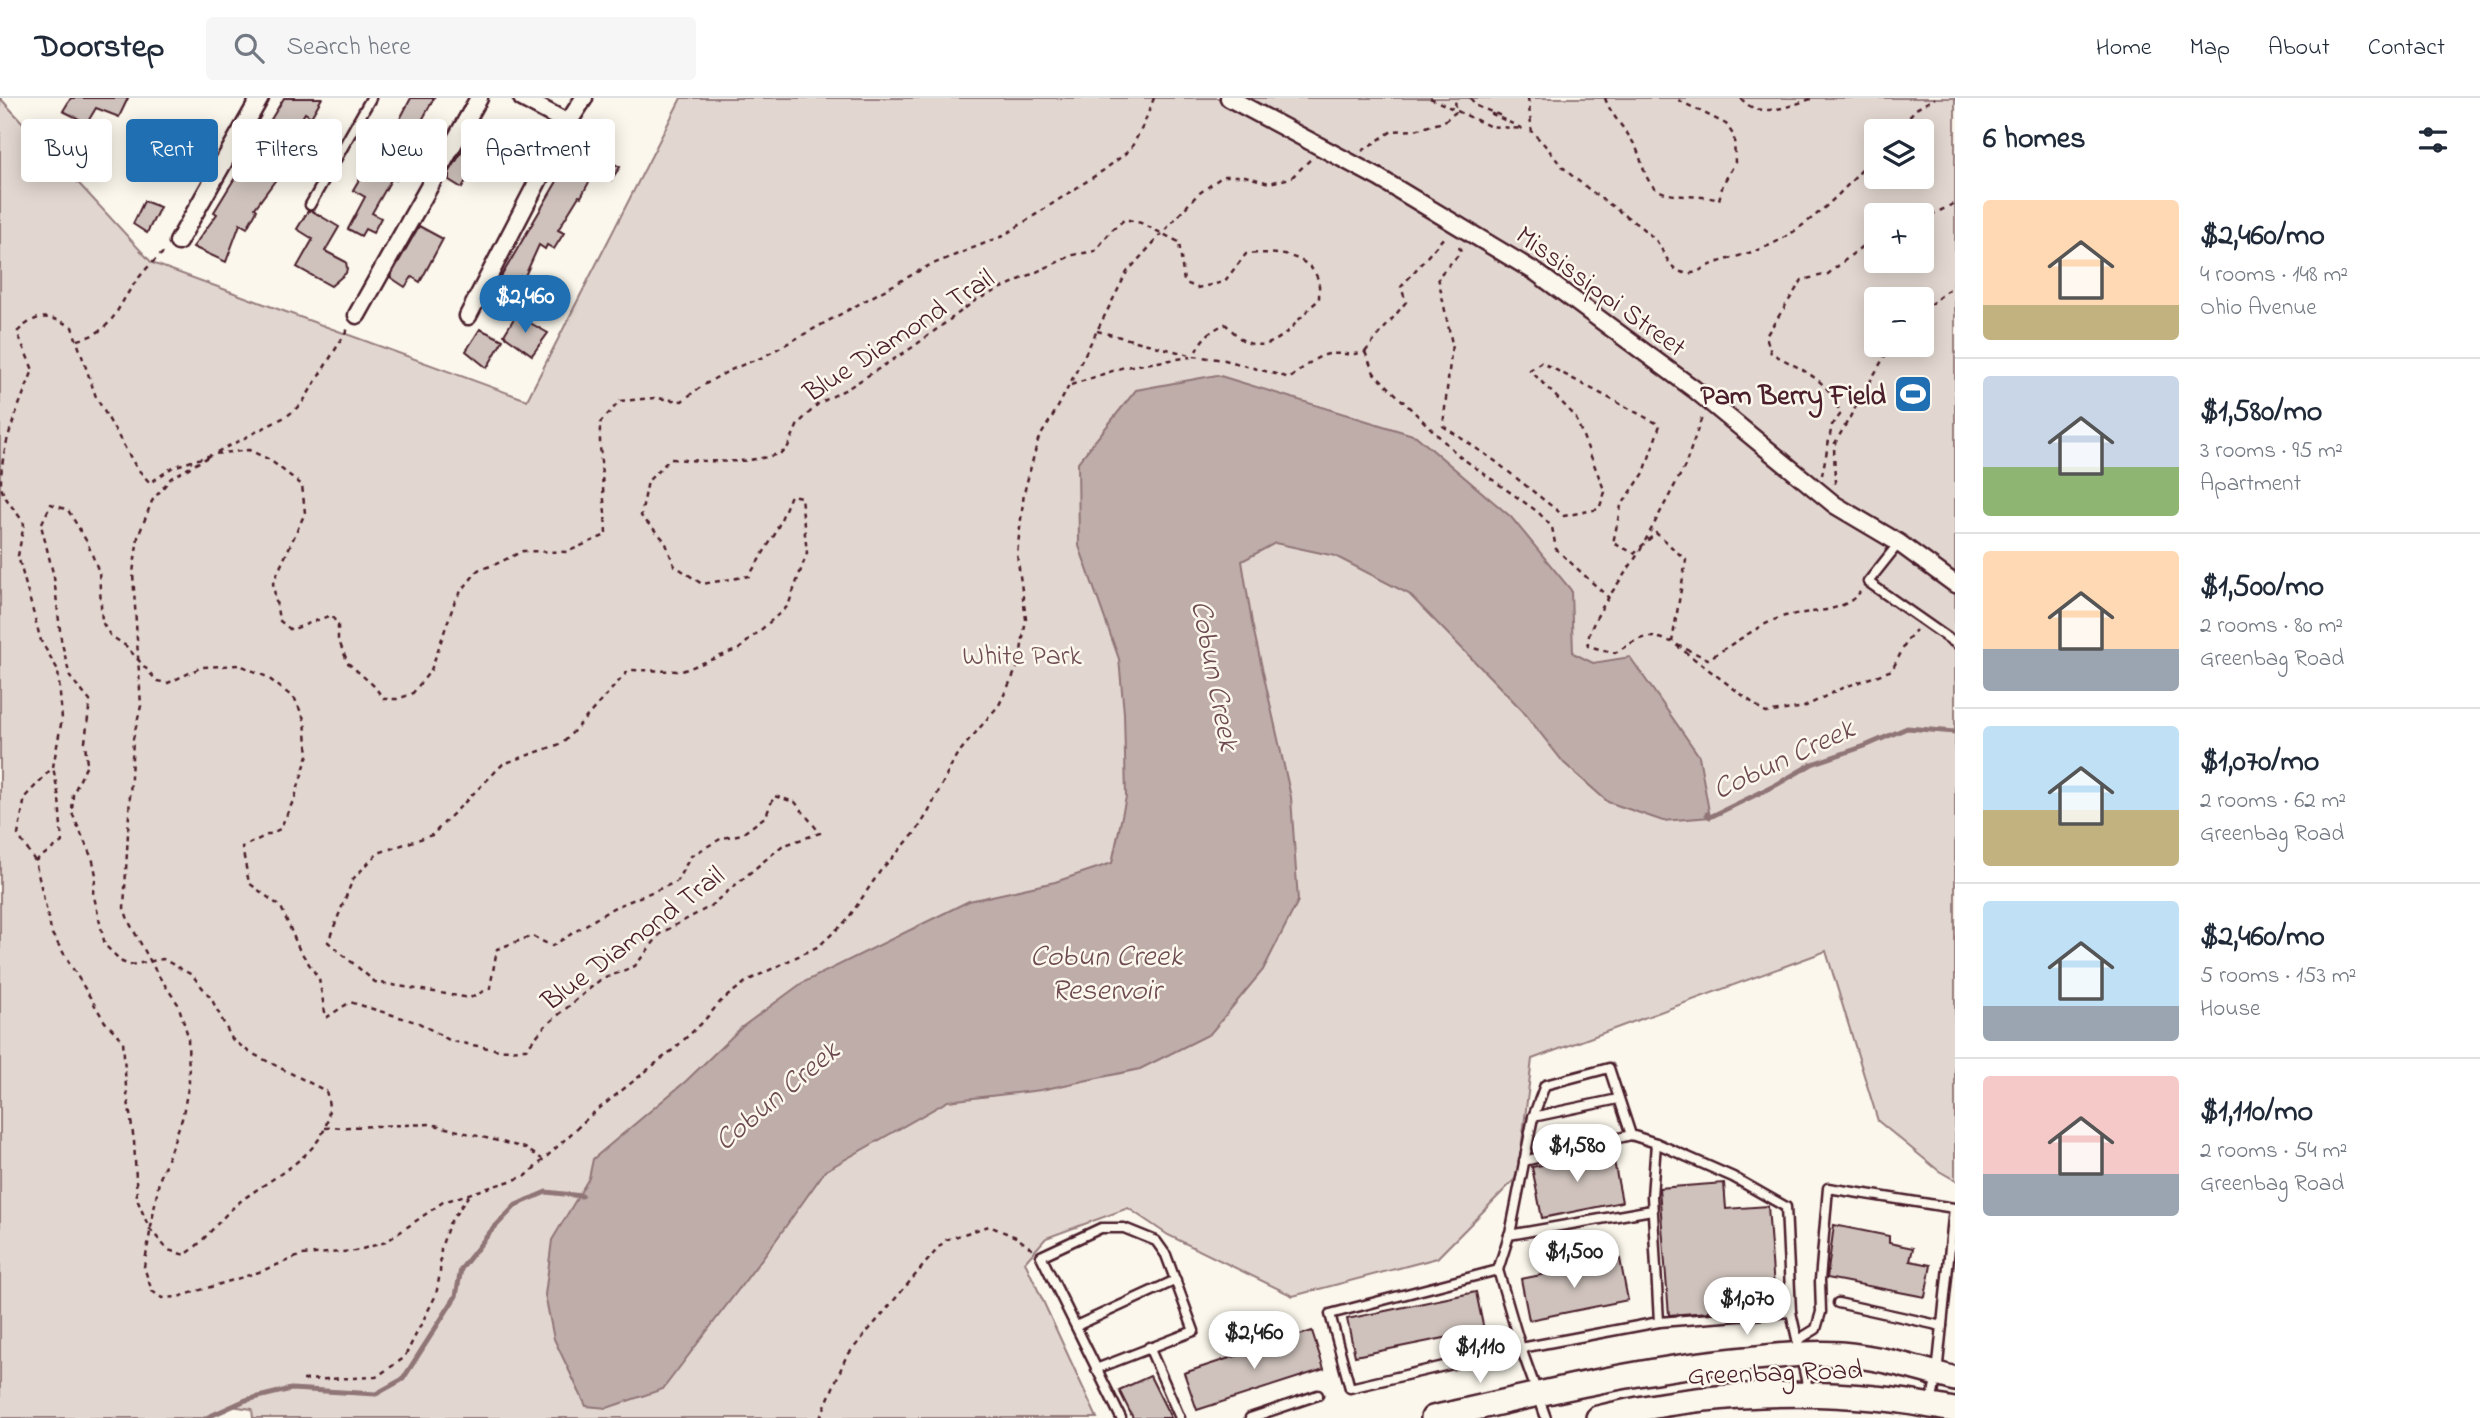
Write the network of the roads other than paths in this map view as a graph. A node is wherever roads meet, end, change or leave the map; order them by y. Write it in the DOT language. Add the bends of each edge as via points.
graph roads {
  1 [pos="260,98"];
  2 [pos="372,98"];
  3 [pos="479,98"];
  4 [pos="522,98"];
  5 [pos="584,98"];
  6 [pos="1229,98"];
  7 [pos="561,119"];
  8 [pos="571,119"];
  9 [pos="537,182"];
  10 [pos="310,205"];
  11 [pos="178,242"];
  12 [pos="358,315"];
  13 [pos="468,316"];
  14 [pos="1899,543"];
  15 [pos="1955,584"];
  16 [pos="1955,643"];
  17 [pos="1618,1099"];
  18 [pos="1533,1117"];
  19 [pos="1631,1135"];
  20 [pos="1656,1143"];
  21 [pos="1524,1161"];
  22 [pos="1652,1210"];
  23 [pos="1509,1235"];
  24 [pos="1498,1270"];
  25 [pos="1176,1280"];
  26 [pos="1838,1303"];
  27 [pos="1791,1312"];
  28 [pos="1659,1322"];
  29 [pos="1076,1326"];
  30 [pos="1942,1326"];
  31 [pos="1149,1347"];
  32 [pos="1800,1347"];
  33 [pos="1521,1348"];
  34 [pos="1096,1369"];
  35 [pos="1946,1377"];
  36 [pos="1538,1394"];
  37 [pos="1318,1395"];
  38 [pos="1809,1395"];
  39 [pos="1930,1406"];
  40 [pos="1955,1410"];
  41 [pos="1634,1414"];
  42 [pos="1121,1418"];
  43 [pos="1180,1418"];
  44 [pos="1250,1418"];
  45 [pos="1433,1418"];
  46 [pos="1546,1418"];
  47 [pos="1598,1418"];
  1 -- 11 [label="street"];
  2 -- 10 [label="lane"];
  3 -- 12 [label="street"];
  4 -- 7 [label="street"];
  5 -- 8 [label="street"];
  6 -- 14 [label="street, Mississippi Street" via="1348,161 1537,273 1835,505"];
  9 -- 13 [label="street"];
  14 -- 15 [label="street, Mississippi Street"];
  14 -- 16 [label="lane" via="1868,582"];
  17 -- 18 [label="lane"];
  17 -- 18 [label="lane" via="1609,1068 1545,1085"];
  17 -- 19 [label="lane"];
  18 -- 21 [label="lane"];
  19 -- 20 [label="lane"];
  19 -- 21 [label="lane"];
  20 -- 22 [label="lane"];
  20 -- 27 [label="lane" via="1733,1177 1786,1207"];
  21 -- 23 [label="lane"];
  22 -- 23 [label="lane"];
  22 -- 28 [label="lane"];
  23 -- 24 [label="lane"];
  24 -- 33 [label="lane"];
  24 -- 33 [label="lane" via="1330,1314 1350,1388"];
  25 -- 29 [label="lane"];
  25 -- 29 [label="lane" via="1156,1241 1124,1228 1101,1228 1041,1256"];
  25 -- 31 [label="lane" via="1194,1331"];
  26 -- 30 [label="lane"];
  27 -- 28 [label="lane"];
  27 -- 32 [label="lane"];
  28 -- 33 [label="lane"];
  29 -- 34 [label="lane"];
  30 -- 32 [label="lane" via="1954,1208 1828,1188 1821,1312 1816,1329"];
  30 -- 35 [label="lane"];
  31 -- 34 [label="lane"];
  31 -- 43 [label="lane"];
  32 -- 35 [label="main road, Greenbag Road" via="1876,1359"];
  32 -- 36 [label="main road, Greenbag Road"];
  32 -- 38 [label="lane"];
  33 -- 36 [label="lane"];
  34 -- 42 [label="lane"];
  35 -- 39 [label="lane"];
  36 -- 45 [label="main road, Greenbag Road"];
  36 -- 46 [label="lane"];
  37 -- 44 [label="lane"];
  38 -- 39 [label="main road, Greenbag Road"];
  38 -- 41 [label="main road, Greenbag Road" via="1735,1398"];
  39 -- 40 [label="main road, Greenbag Road"];
  41 -- 47 [label="main road, Greenbag Road"];
}
